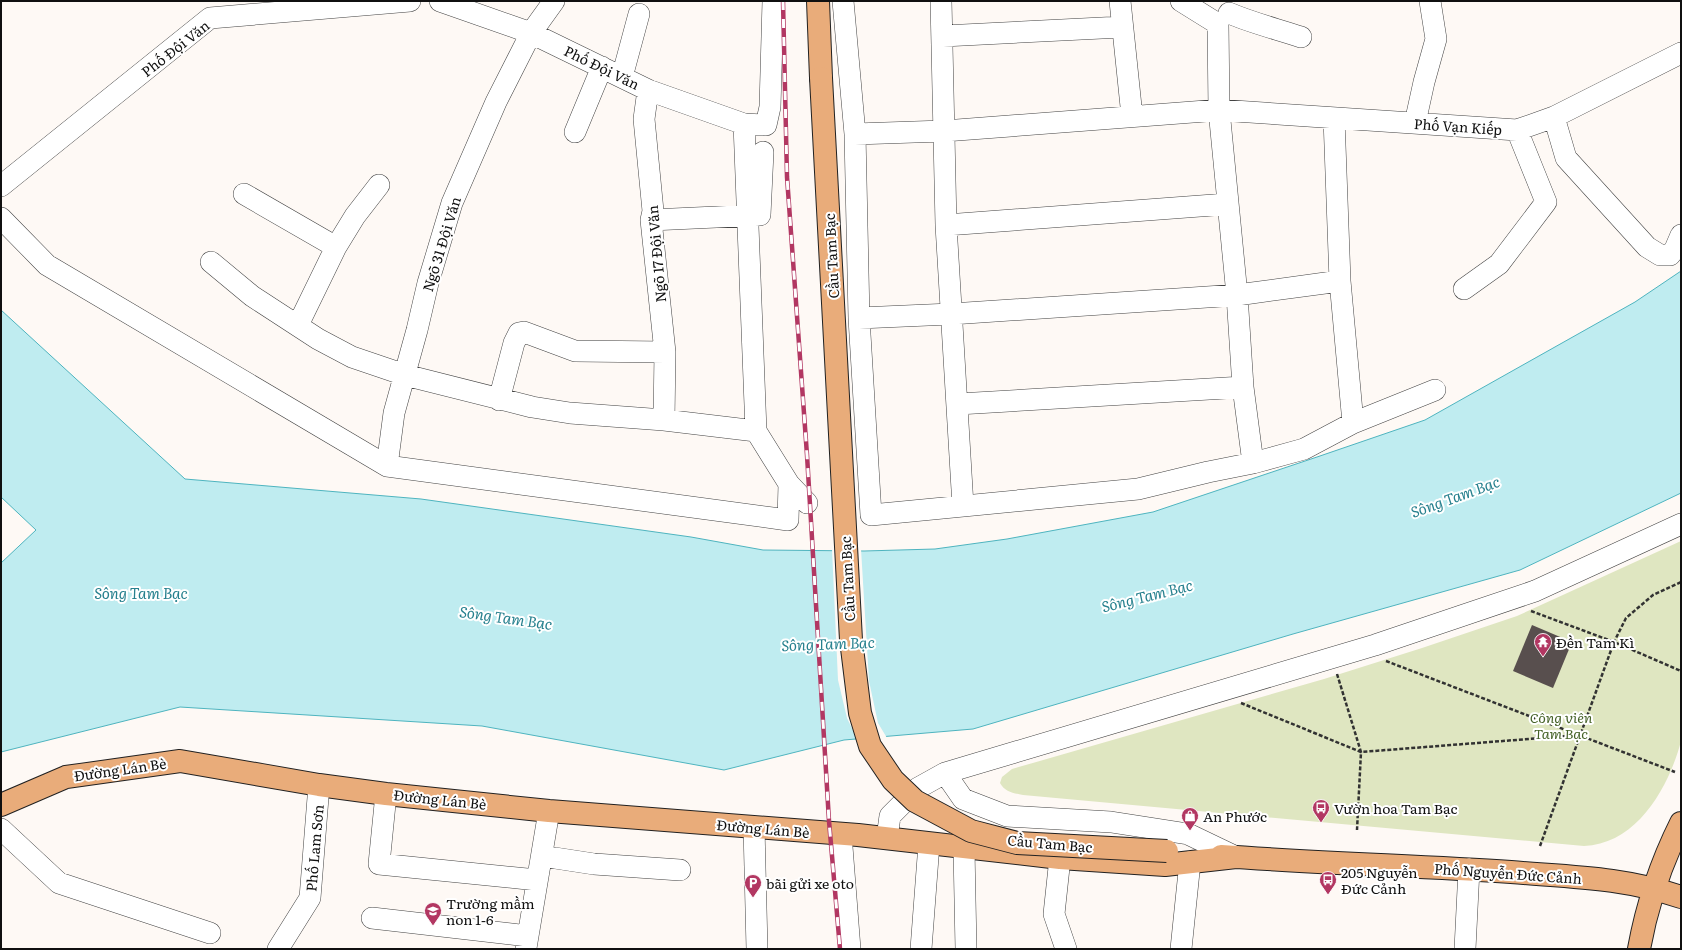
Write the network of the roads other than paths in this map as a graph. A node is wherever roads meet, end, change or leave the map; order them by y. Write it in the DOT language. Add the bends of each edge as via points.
graph roads {
  1 [pos="410,1"];
  2 [pos="440,1"];
  3 [pos="554,1"];
  4 [pos="773,1"];
  5 [pos="818,1"];
  6 [pos="843,1"];
  7 [pos="941,1"];
  8 [pos="1120,1"];
  9 [pos="1181,1"];
  10 [pos="1430,1"];
  11 [pos="1226,13"];
  12 [pos="639,14"];
  13 [pos="1122,27"];
  14 [pos="531,34"];
  15 [pos="943,36"];
  16 [pos="1301,38"];
  17 [pos="1681,54"];
  18 [pos="602,67"];
  19 [pos="622,78"];
  20 [pos="648,90"];
  21 [pos="1219,110"];
  22 [pos="1132,116"];
  23 [pos="1554,117"];
  24 [pos="1334,118"];
  25 [pos="1415,123"];
  26 [pos="744,124"];
  27 [pos="1517,130"];
  28 [pos="944,131"];
  29 [pos="575,132"];
  30 [pos="854,134"];
  31 [pos="763,152"];
  32 [pos="379,185"];
  33 [pos="1,186"];
  34 [pos="244,194"];
  35 [pos="1227,204"];
  36 [pos="748,215"];
  37 [pos="1,218"];
  38 [pos="651,220"];
  39 [pos="946,225"];
  40 [pos="1681,235"];
  41 [pos="336,247"];
  42 [pos="211,262"];
  43 [pos="1340,281"];
  44 [pos="1464,289"];
  45 [pos="1237,295"];
  46 [pos="951,314"];
  47 [pos="860,318"];
  48 [pos="298,325"];
  49 [pos="665,352"];
  50 [pos="405,375"];
  51 [pos="1243,387"];
  52 [pos="1435,390"];
  53 [pos="499,400"];
  54 [pos="958,404"];
  55 [pos="664,420"];
  56 [pos="1353,423"];
  57 [pos="756,431"];
  58 [pos="1253,463"];
  59 [pos="388,466"];
  60 [pos="789,484"];
  61 [pos="807,504"];
  62 [pos="963,506"];
  63 [pos="1681,524"];
  64 [pos="945,773"];
  65 [pos="319,785"];
  66 [pos="386,794"];
  67 [pos="1,805"];
  68 [pos="549,811"];
  69 [pos="1681,823"];
  70 [pos="754,827"];
  71 [pos="1,829"];
  72 [pos="841,834"];
  73 [pos="887,838"];
  74 [pos="929,844"];
  75 [pos="964,849"];
  76 [pos="1167,851"];
  77 [pos="542,856"];
  78 [pos="1236,857"];
  79 [pos="1060,858"];
  80 [pos="1190,862"];
  81 [pos="1469,869"];
  82 [pos="680,870"];
  83 [pos="537,880"];
  84 [pos="1654,888"];
  85 [pos="1681,897"];
  86 [pos="372,918"];
  87 [pos="210,933"];
  88 [pos="527,942"];
  89 [pos="278,949"];
  90 [pos="757,949"];
  91 [pos="850,949"];
  92 [pos="921,949"];
  93 [pos="966,949"];
  94 [pos="1066,949"];
  95 [pos="1181,949"];
  96 [pos="1464,949"];
  97 [pos="1639,949"];
  1 -- 33 [label="street, Phố Đội Văn" via="210,18"];
  2 -- 14 [label="street, Phố Đội Văn"];
  3 -- 14 [label="street, Ngõ 31 Đội Văn"];
  4 -- 26 [label="street, Phố Đội Văn" via="770,107 766,125"];
  5 -- 76 [label="main road, Cầu Tam Bạc, bridge" via="851,640 860,714 870,746 893,780 915,801 971,831 1017,843"];
  6 -- 30 [label="street"];
  7 -- 15 [label="street"];
  8 -- 13 [label="street"];
  9 -- 11 [label="street"];
  10 -- 25 [label="street" via="1436,39"];
  11 -- 16 [label="street"];
  11 -- 21 [label="street"];
  12 -- 19 [label="street"];
  13 -- 15 [label="street"];
  13 -- 22 [label="street"];
  14 -- 18 [label="street, Phố Đội Văn"];
  14 -- 50 [label="street, Ngõ 31 Đội Văn" via="496,102 452,203 428,283"];
  15 -- 28 [label="street"];
  17 -- 23 [label="street, Phố Vạn Kiếp"];
  18 -- 19 [label="street, Phố Đội Văn"];
  18 -- 29 [label="street"];
  19 -- 20 [label="street, Phố Đội Văn"];
  20 -- 26 [label="street, Phố Đội Văn"];
  20 -- 38 [label="street, Ngõ 17 Đội Văn" via="644,119 653,211"];
  21 -- 22 [label="street, Phố Vạn Kiếp"];
  21 -- 24 [label="street, Phố Vạn Kiếp"];
  21 -- 35 [label="street"];
  22 -- 28 [label="street, Phố Vạn Kiếp"];
  23 -- 27 [label="street, Phố Vạn Kiếp"];
  23 -- 40 [label="street" via="1566,158 1647,246 1660,255 1670,255"];
  24 -- 25 [label="street, Phố Vạn Kiếp"];
  24 -- 43 [label="street"];
  25 -- 27 [label="street, Phố Vạn Kiếp"];
  26 -- 36 [label="street"];
  27 -- 44 [label="street" via="1546,202 1499,264"];
  28 -- 30 [label="street, Phố Vạn Kiếp"];
  28 -- 39 [label="street"];
  30 -- 47 [label="street"];
  31 -- 36 [label="street" via="760,215"];
  32 -- 41 [label="street" via="355,216"];
  34 -- 41 [label="street"];
  35 -- 39 [label="street"];
  35 -- 45 [label="street"];
  36 -- 38 [label="street"];
  36 -- 57 [label="street"];
  37 -- 59 [label="street" via="47,265"];
  38 -- 49 [label="street, Ngõ 17 Đội Văn"];
  39 -- 46 [label="street"];
  41 -- 48 [label="street"];
  42 -- 48 [label="street" via="252,296"];
  43 -- 45 [label="street"];
  43 -- 56 [label="street"];
  45 -- 46 [label="street"];
  45 -- 51 [label="street"];
  46 -- 47 [label="street"];
  46 -- 54 [label="street"];
  47 -- 62 [label="street" via="871,514"];
  48 -- 50 [label="street" via="318,339 352,356"];
  49 -- 53 [label="street" via="575,352 524,332 519,333"];
  49 -- 55 [label="street, Ngõ 17 Đội Văn"];
  50 -- 53 [label="street"];
  50 -- 59 [label="street, Ngõ 31 Đội Văn" via="394,413"];
  51 -- 54 [label="street"];
  51 -- 58 [label="street"];
  52 -- 56 [label="street"];
  53 -- 55 [label="street" via="570,413"];
  54 -- 62 [label="street"];
  55 -- 57 [label="street"];
  56 -- 58 [label="street" via="1304,449"];
  57 -- 60 [label="street"];
  58 -- 62 [label="street" via="1138,489"];
  59 -- 60 [label="street" via="788,520"];
  60 -- 61 [label="street"];
  63 -- 64 [label="street" via="1535,591 1360,650"];
  64 -- 73 [label="street" via="918,788 890,816"];
  64 -- 78 [label="street" via="963,799 1007,816 1111,822 1188,834"];
  65 -- 66 [label="main road, Đường Lán Bè"];
  65 -- 67 [label="main road, Đường Lán Bè" via="180,761 66,777"];
  65 -- 89 [label="street, Phố Lam Sơn" via="310,898"];
  66 -- 68 [label="main road, Đường Lán Bè"];
  66 -- 83 [label="street" via="379,864"];
  68 -- 70 [label="main road, Đường Lán Bè"];
  68 -- 77 [label="street"];
  69 -- 84 [label="main road"];
  70 -- 72 [label="main road, Đường Lán Bè"];
  70 -- 90 [label="street"];
  71 -- 87 [label="street" via="59,883"];
  72 -- 73 [label="main road, Đường Lán Bè"];
  72 -- 91 [label="street"];
  73 -- 74 [label="main road, Phố Nguyễn Đức Cảnh"];
  74 -- 75 [label="main road, Phố Nguyễn Đức Cảnh"];
  74 -- 92 [label="street"];
  75 -- 79 [label="main road, Phố Nguyễn Đức Cảnh" via="1008,851"];
  75 -- 93 [label="street"];
  76 -- 78 [label="main road, Phố Nguyễn Đức Cảnh"];
  77 -- 82 [label="street" via="594,864"];
  77 -- 83 [label="street"];
  78 -- 80 [label="main road, Phố Nguyễn Đức Cảnh"];
  78 -- 81 [label="main road, Phố Nguyễn Đức Cảnh"];
  79 -- 80 [label="main road, Phố Nguyễn Đức Cảnh" via="1165,865"];
  79 -- 94 [label="street" via="1054,914"];
  80 -- 95 [label="street"];
  81 -- 84 [label="main road, Phố Nguyễn Đức Cảnh" via="1613,880"];
  81 -- 96 [label="street"];
  83 -- 88 [label="street"];
  84 -- 85 [label="main road, Phố Nguyễn Đức Cảnh"];
  84 -- 97 [label="main road"];
  86 -- 88 [label="street"];
}
